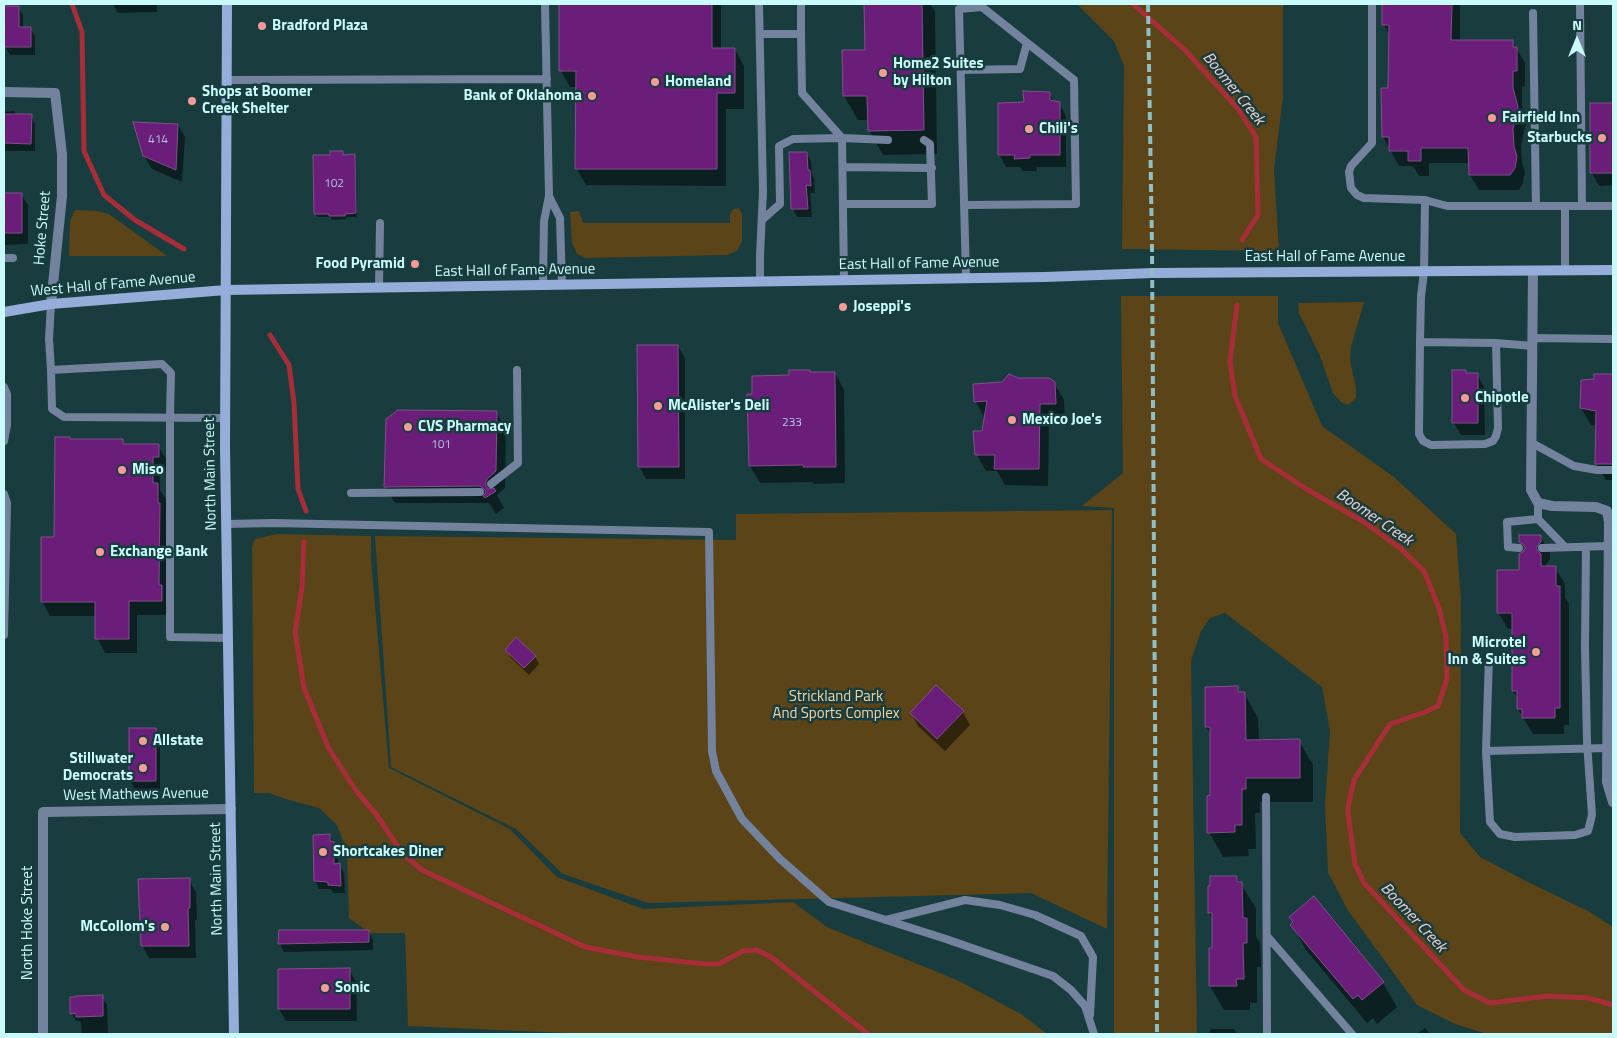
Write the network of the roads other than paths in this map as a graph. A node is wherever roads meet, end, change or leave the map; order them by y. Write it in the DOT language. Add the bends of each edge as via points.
graph roads {
  1 [pos="227,4"];
  2 [pos="545,4"];
  3 [pos="759,4"];
  4 [pos="801,4"];
  5 [pos="1372,4"];
  6 [pos="1580,4"];
  7 [pos="1533,14"];
  8 [pos="760,34"];
  9 [pos="801,34"];
  10 [pos="1027,43"];
  11 [pos="961,70"];
  12 [pos="547,79"];
  13 [pos="227,80"];
  14 [pos="4,92"];
  15 [pos="842,138"];
  16 [pos="888,140"];
  17 [pos="924,140"];
  18 [pos="843,168"];
  19 [pos="932,168"];
  20 [pos="549,196"];
  21 [pos="1425,200"];
  22 [pos="843,204"];
  23 [pos="965,205"];
  24 [pos="1536,206"];
  25 [pos="1565,206"];
  26 [pos="1582,206"];
  27 [pos="1613,206"];
  28 [pos="762,220"];
  29 [pos="380,224"];
  30 [pos="4,258"];
  31 [pos="13,258"];
  32 [pos="1613,270"];
  33 [pos="1533,271"];
  34 [pos="1565,271"];
  35 [pos="1424,272"];
  36 [pos="966,278"];
  37 [pos="844,280"];
  38 [pos="760,282"];
  39 [pos="543,285"];
  40 [pos="562,285"];
  41 [pos="379,288"];
  42 [pos="226,290"];
  43 [pos="52,304"];
  44 [pos="4,312"];
  45 [pos="1613,339"];
  46 [pos="1420,342"];
  47 [pos="1533,342"];
  48 [pos="1496,343"];
  49 [pos="51,370"];
  50 [pos="517,370"];
  51 [pos="4,387"];
  52 [pos="170,417"];
  53 [pos="225,418"];
  54 [pos="4,441"];
  55 [pos="1532,442"];
  56 [pos="1613,470"];
  57 [pos="491,484"];
  58 [pos="480,492"];
  59 [pos="351,493"];
  60 [pos="4,494"];
  61 [pos="1538,503"];
  62 [pos="1538,519"];
  63 [pos="1611,522"];
  64 [pos="226,524"];
  65 [pos="1609,546"];
  66 [pos="1565,547"];
  67 [pos="1586,547"];
  68 [pos="1519,548"];
  69 [pos="1542,548"];
  70 [pos="1611,593"];
  71 [pos="4,635"];
  72 [pos="228,638"];
  73 [pos="1610,654"];
  74 [pos="1489,656"];
  75 [pos="1607,748"];
  76 [pos="1588,749"];
  77 [pos="1486,751"];
  78 [pos="1266,797"];
  79 [pos="1613,802"];
  80 [pos="230,809"];
  81 [pos="42,812"];
  82 [pos="885,920"];
  83 [pos="1267,936"];
  84 [pos="1090,1022"];
  85 [pos="43,1034"];
  86 [pos="234,1034"];
  87 [pos="1094,1034"];
  88 [pos="1267,1034"];
  89 [pos="1352,1034"];
  1 -- 13 [label="main road, North Main Street"];
  2 -- 12 [label="lane"];
  3 -- 8 [label="lane"];
  4 -- 9 [label="lane"];
  5 -- 21 [label="lane" via="1372,143 1351,166 1351,188 1364,198"];
  6 -- 26 [label="lane"];
  7 -- 24 [label="lane"];
  8 -- 9 [label="lane"];
  8 -- 28 [label="lane"];
  9 -- 15 [label="lane" via="802,93"];
  10 -- 11 [label="lane" via="1020,69"];
  10 -- 11 [label="lane" via="982,7 960,9"];
  10 -- 23 [label="lane" via="1074,80 1076,204"];
  11 -- 23 [label="lane"];
  12 -- 13 [label="lane"];
  12 -- 20 [label="lane"];
  13 -- 42 [label="main road, North Main Street"];
  14 -- 43 [label="street, Hoke Street" via="55,93 62,154 62,196"];
  15 -- 16 [label="lane"];
  15 -- 18 [label="lane"];
  15 -- 28 [label="lane" via="793,139 780,146 780,204"];
  17 -- 19 [label="lane" via="930,144"];
  18 -- 19 [label="lane"];
  18 -- 22 [label="lane"];
  19 -- 22 [label="lane" via="932,204"];
  20 -- 39 [label="lane" via="544,221"];
  20 -- 40 [label="lane" via="560,218"];
  21 -- 24 [label="lane" via="1448,206"];
  21 -- 35 [label="lane"];
  22 -- 37 [label="lane"];
  23 -- 36 [label="lane"];
  24 -- 25 [label="lane"];
  25 -- 26 [label="lane"];
  25 -- 34 [label="lane"];
  26 -- 27 [label="lane"];
  28 -- 38 [label="lane"];
  29 -- 41 [label="lane"];
  30 -- 31 [label="lane"];
  32 -- 34 [label="main road, East Hall of Fame Avenue"];
  33 -- 34 [label="main road, East Hall of Fame Avenue"];
  33 -- 35 [label="main road, East Hall of Fame Avenue"];
  33 -- 47 [label="street"];
  35 -- 36 [label="main road, East Hall of Fame Avenue" via="1153,273"];
  35 -- 46 [label="lane"];
  36 -- 37 [label="main road, East Hall of Fame Avenue"];
  37 -- 38 [label="main road, East Hall of Fame Avenue"];
  38 -- 40 [label="main road, East Hall of Fame Avenue"];
  39 -- 40 [label="main road, East Hall of Fame Avenue"];
  39 -- 41 [label="main road, East Hall of Fame Avenue"];
  41 -- 42 [label="main road, East Hall of Fame Avenue"];
  42 -- 43 [label="main road, West Hall of Fame Avenue"];
  42 -- 53 [label="main road, North Main Street"];
  43 -- 44 [label="main road, West Hall of Fame Avenue"];
  43 -- 49 [label="lane"];
  45 -- 47 [label="lane"];
  46 -- 48 [label="lane"];
  46 -- 48 [label="lane" via="1418,434 1431,445 1493,441 1498,428"];
  47 -- 48 [label="lane"];
  47 -- 55 [label="street"];
  49 -- 52 [label="lane" via="52,409 64,417"];
  49 -- 52 [label="lane" via="162,364 171,373"];
  50 -- 57 [label="lane" via="518,463"];
  51 -- 54 [label="lane" via="7,394"];
  52 -- 53 [label="lane"];
  52 -- 72 [label="lane" via="170,637"];
  53 -- 64 [label="main road, North Main Street"];
  55 -- 56 [label="lane" via="1574,466"];
  55 -- 61 [label="street" via="1531,490"];
  58 -- 59 [label="lane"];
  60 -- 71 [label="lane"];
  61 -- 62 [label="lane"];
  61 -- 63 [label="street" via="1596,507 1607,511"];
  62 -- 66 [label="lane"];
  62 -- 68 [label="lane" via="1507,522 1508,547"];
  63 -- 65 [label="street"];
  64 -- 72 [label="main road, North Main Street"];
  64 -- 82 [label="lane" via="709,532 712,751 716,771 742,819 787,865 829,902"];
  65 -- 67 [label="lane"];
  65 -- 70 [label="street"];
  66 -- 67 [label="lane"];
  66 -- 69 [label="lane"];
  67 -- 76 [label="lane"];
  70 -- 73 [label="street"];
  72 -- 80 [label="main road, North Main Street"];
  73 -- 75 [label="street"];
  74 -- 77 [label="lane"];
  75 -- 76 [label="lane"];
  75 -- 79 [label="street" via="1607,782"];
  76 -- 77 [label="lane"];
  76 -- 77 [label="lane" via="1592,815 1588,831 1575,835 1515,837 1500,834 1490,822"];
  78 -- 83 [label="lane"];
  80 -- 81 [label="street, West Mathews Avenue"];
  80 -- 86 [label="main road, North Main Street"];
  81 -- 85 [label="street, North Hoke Street"];
  82 -- 84 [label="lane" via="1053,976 1085,1006"];
  82 -- 84 [label="lane" via="965,900 1035,914 1081,936 1093,957"];
  83 -- 88 [label="lane"];
  83 -- 89 [label="lane"];
  84 -- 87 [label="lane"];
}
